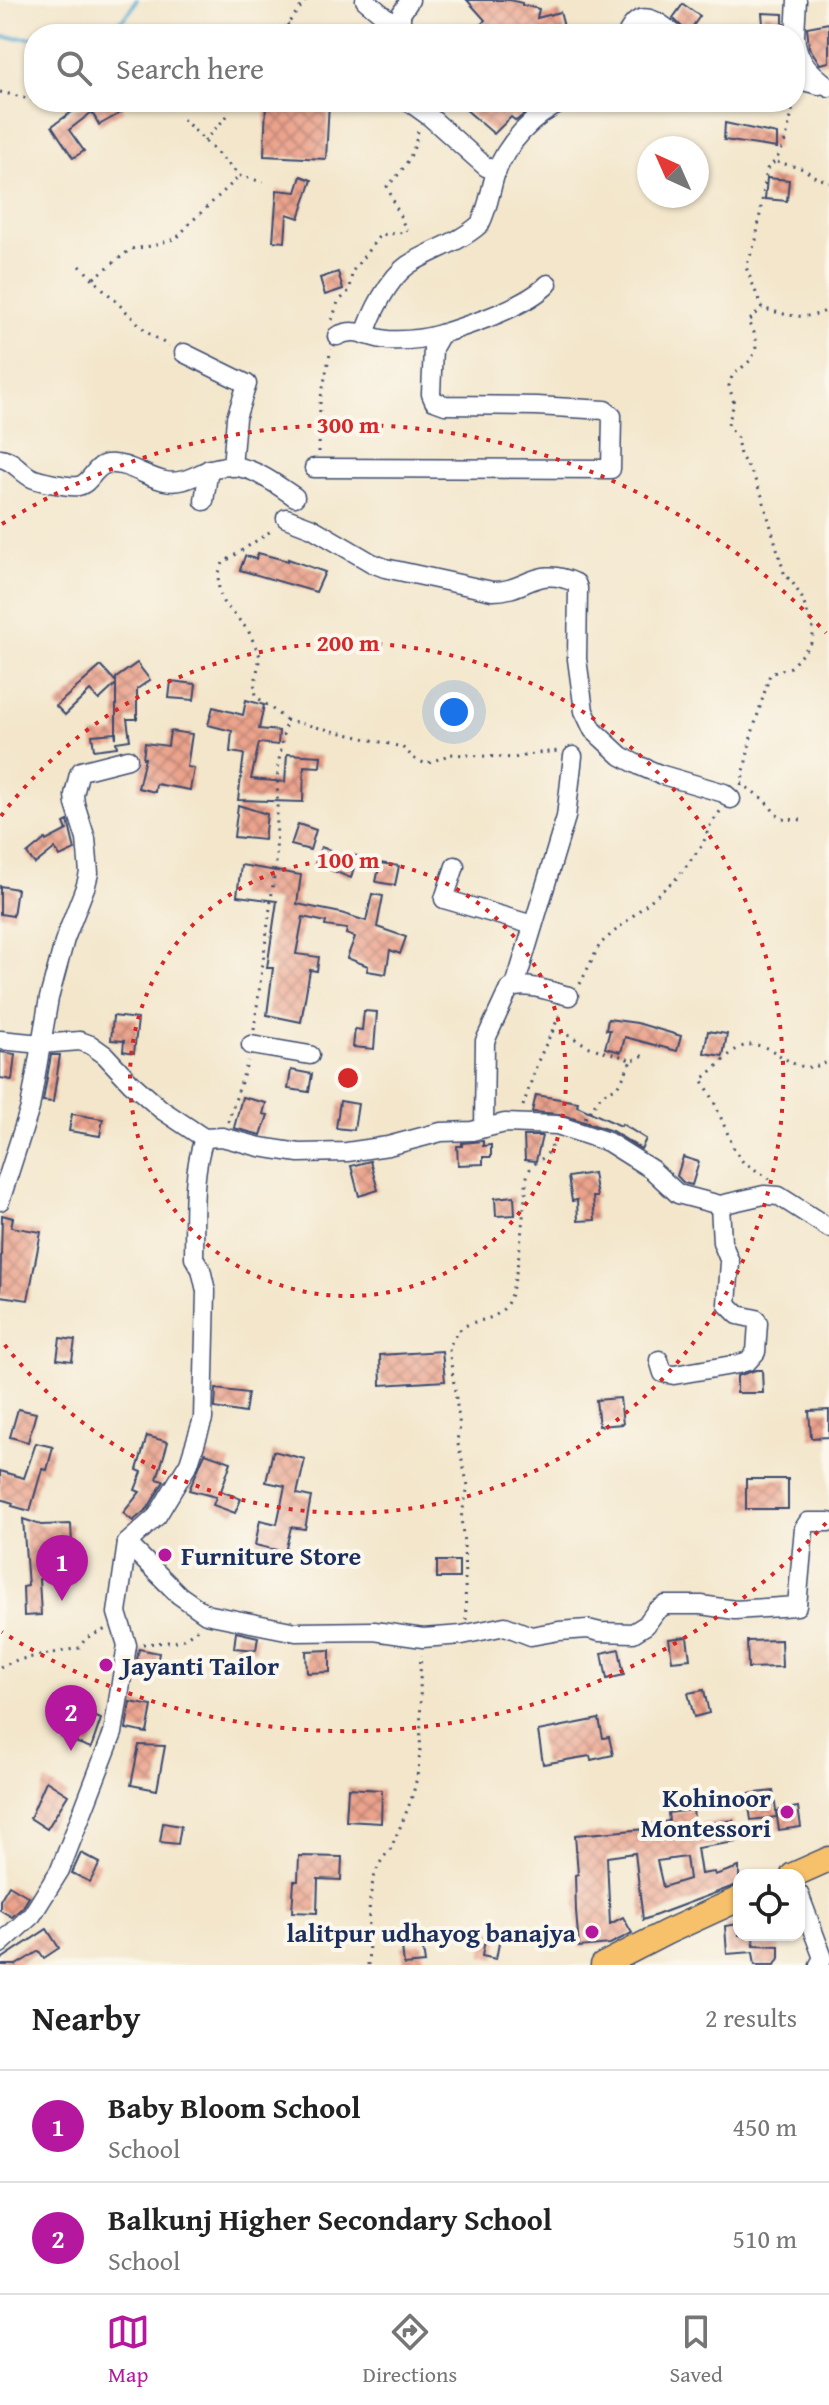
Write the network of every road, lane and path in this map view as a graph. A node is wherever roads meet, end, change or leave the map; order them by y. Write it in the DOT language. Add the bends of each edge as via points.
graph roads {
  1 [pos="306,0"];
  2 [pos="365,0"];
  3 [pos="410,0"];
  4 [pos="797,0"];
  5 [pos="287,24"];
  6 [pos="392,24"];
  7 [pos="401,24"];
  8 [pos="633,24"];
  9 [pos="661,24"];
  10 [pos="796,24"];
  11 [pos="805,65"];
  12 [pos="805,82"];
  13 [pos="827,86"];
  14 [pos="0,92"];
  15 [pos="24,98"];
  16 [pos="415,112"];
  17 [pos="421,112"];
  18 [pos="545,112"];
  19 [pos="792,112"];
  20 [pos="228,115"];
  21 [pos="183,119"];
  22 [pos="204,141"];
  23 [pos="776,161"];
  24 [pos="497,171"];
  25 [pos="240,176"];
  26 [pos="263,182"];
  27 [pos="829,182"];
  28 [pos="80,266"];
  29 [pos="94,278"];
  30 [pos="548,284"];
  31 [pos="762,308"];
  32 [pos="829,309"];
  33 [pos="441,334"];
  34 [pos="365,335"];
  35 [pos="337,336"];
  36 [pos="184,353"];
  37 [pos="0,458"];
  38 [pos="232,467"];
  39 [pos="314,468"];
  40 [pos="209,469"];
  41 [pos="295,497"];
  42 [pos="204,501"];
  43 [pos="286,518"];
  44 [pos="286,720"];
  45 [pos="573,756"];
  46 [pos="128,759"];
  47 [pos="736,791"];
  48 [pos="804,820"];
  49 [pos="455,866"];
  50 [pos="533,925"];
  51 [pos="515,986"];
  52 [pos="569,996"];
  53 [pos="552,1031"];
  54 [pos="0,1040"];
  55 [pos="41,1044"];
  56 [pos="251,1045"];
  57 [pos="310,1055"];
  58 [pos="644,1055"];
  59 [pos="631,1061"];
  60 [pos="829,1061"];
  61 [pos="521,1123"];
  62 [pos="484,1128"];
  63 [pos="566,1128"];
  64 [pos="213,1138"];
  65 [pos="779,1196"];
  66 [pos="0,1201"];
  67 [pos="720,1205"];
  68 [pos="829,1228"];
  69 [pos="659,1360"];
  70 [pos="829,1522"];
  71 [pos="127,1543"];
  72 [pos="117,1613"];
  73 [pos="206,1614"];
  74 [pos="462,1635"];
  75 [pos="423,1638"];
  76 [pos="127,1645"];
  77 [pos="0,1667"];
  78 [pos="829,1859"];
  79 [pos="805,1870"];
  80 [pos="733,1902"];
  81 [pos="805,1910"];
  82 [pos="0,1944"];
  83 [pos="368,1965"];
  84 [pos="603,1965"];
  85 [pos="819,1965"];
  1 -- 5 [label="path"];
  2 -- 6 [label="street"];
  3 -- 7 [label="street"];
  4 -- 10 [label="street"];
  8 -- 9 [label="street" via="643,18"];
  11 -- 13 [label="street"];
  12 -- 13 [label="street"];
  14 -- 15 [label="path"];
  16 -- 35 [label="path" via="417,138 410,158 387,186 407,232 380,235 352,272 350,290 338,302 332,321"];
  17 -- 24 [label="street"];
  18 -- 24 [label="street" via="514,142"];
  19 -- 23 [label="path"];
  20 -- 22 [label="path"];
  21 -- 22 [label="path"];
  22 -- 25 [label="path"];
  23 -- 27 [label="path"];
  23 -- 31 [label="path" via="767,169 756,240 746,267"];
  24 -- 34 [label="street" via="480,224 399,273 370,317"];
  25 -- 26 [label="path"];
  25 -- 29 [label="path" via="177,238 131,249"];
  28 -- 29 [label="path"];
  29 -- 36 [label="path" via="148,333"];
  30 -- 33 [label="street" via="506,309"];
  31 -- 32 [label="path" via="799,318"];
  31 -- 47 [label="path" via="748,322 756,336 752,359 732,376 729,386 734,403 728,425 762,496 785,576 802,598 814,632 791,667 770,674"];
  33 -- 34 [label="street" via="404,340"];
  33 -- 39 [label="street" via="433,348 434,401 605,410 612,416 611,469"];
  34 -- 35 [label="street" via="349,330"];
  35 -- 39 [label="path" via="320,402"];
  36 -- 38 [label="street" via="247,384 234,431"];
  37 -- 40 [label="street" via="37,480 78,486 106,464 177,482"];
  38 -- 40 [label="street"];
  38 -- 41 [label="street" via="249,468"];
  40 -- 42 [label="street"];
  43 -- 44 [label="path" via="223,563 218,575 223,602 248,630 260,656 257,697"];
  43 -- 47 [label="street" via="401,573 492,591 506,591 543,575 576,583 577,659 584,711 593,730 621,756 659,774 724,793"];
  44 -- 45 [label="path" via="402,747 426,764 451,754 514,758 565,751"];
  44 -- 56 [label="path" via="278,766 276,862"];
  45 -- 50 [label="street" via="566,817"];
  46 -- 55 [label="street" via="79,774 74,795 89,873 65,939"];
  47 -- 48 [label="path" via="763,799 781,819"];
  47 -- 52 [label="path" via="692,861 600,944"];
  49 -- 50 [label="street" via="444,899"];
  50 -- 51 [label="street"];
  51 -- 52 [label="street"];
  51 -- 62 [label="street" via="485,1041"];
  52 -- 53 [label="path"];
  53 -- 59 [label="path"];
  53 -- 61 [label="path"];
  54 -- 55 [label="street"];
  55 -- 64 [label="street" via="91,1045 162,1110"];
  55 -- 66 [label="street" via="30,1108"];
  56 -- 57 [label="street"];
  56 -- 64 [label="path" via="247,1066"];
  58 -- 59 [label="path"];
  59 -- 63 [label="path" via="616,1088 602,1094"];
  60 -- 65 [label="path" via="801,1068 753,1044 736,1049 702,1079 735,1151 773,1182"];
  61 -- 62 [label="street"];
  61 -- 63 [label="street"];
  62 -- 64 [label="street" via="347,1152 299,1153"];
  63 -- 67 [label="street" via="608,1142 678,1194"];
  63 -- 74 [label="path" via="525,1176 512,1293 503,1310 463,1325 449,1349 460,1427 457,1440 468,1486 461,1518 466,1623"];
  64 -- 71 [label="street" via="195,1177 194,1258 206,1291 203,1419 189,1463 157,1516"];
  65 -- 67 [label="street"];
  65 -- 68 [label="street"];
  67 -- 69 [label="street" via="722,1242 730,1262 727,1304 738,1315 756,1319 758,1345 748,1361 674,1375 663,1373"];
  70 -- 74 [label="street" via="808,1522 804,1528 797,1606 735,1610 665,1605 633,1633 588,1629 531,1636 505,1626"];
  71 -- 72 [label="street"];
  71 -- 73 [label="street"];
  72 -- 76 [label="street"];
  72 -- 77 [label="path" via="105,1631 86,1638 79,1648"];
  73 -- 75 [label="street" via="296,1632 374,1631"];
  73 -- 76 [label="path" via="181,1641"];
  74 -- 75 [label="street"];
  75 -- 83 [label="path" via="415,1785 390,1850 376,1871"];
  76 -- 82 [label="street" via="113,1733 60,1870 32,1915"];
  78 -- 79 [label="main road"];
  80 -- 84 [label="main road"];
  81 -- 85 [label="street" via="823,1958"];
}
